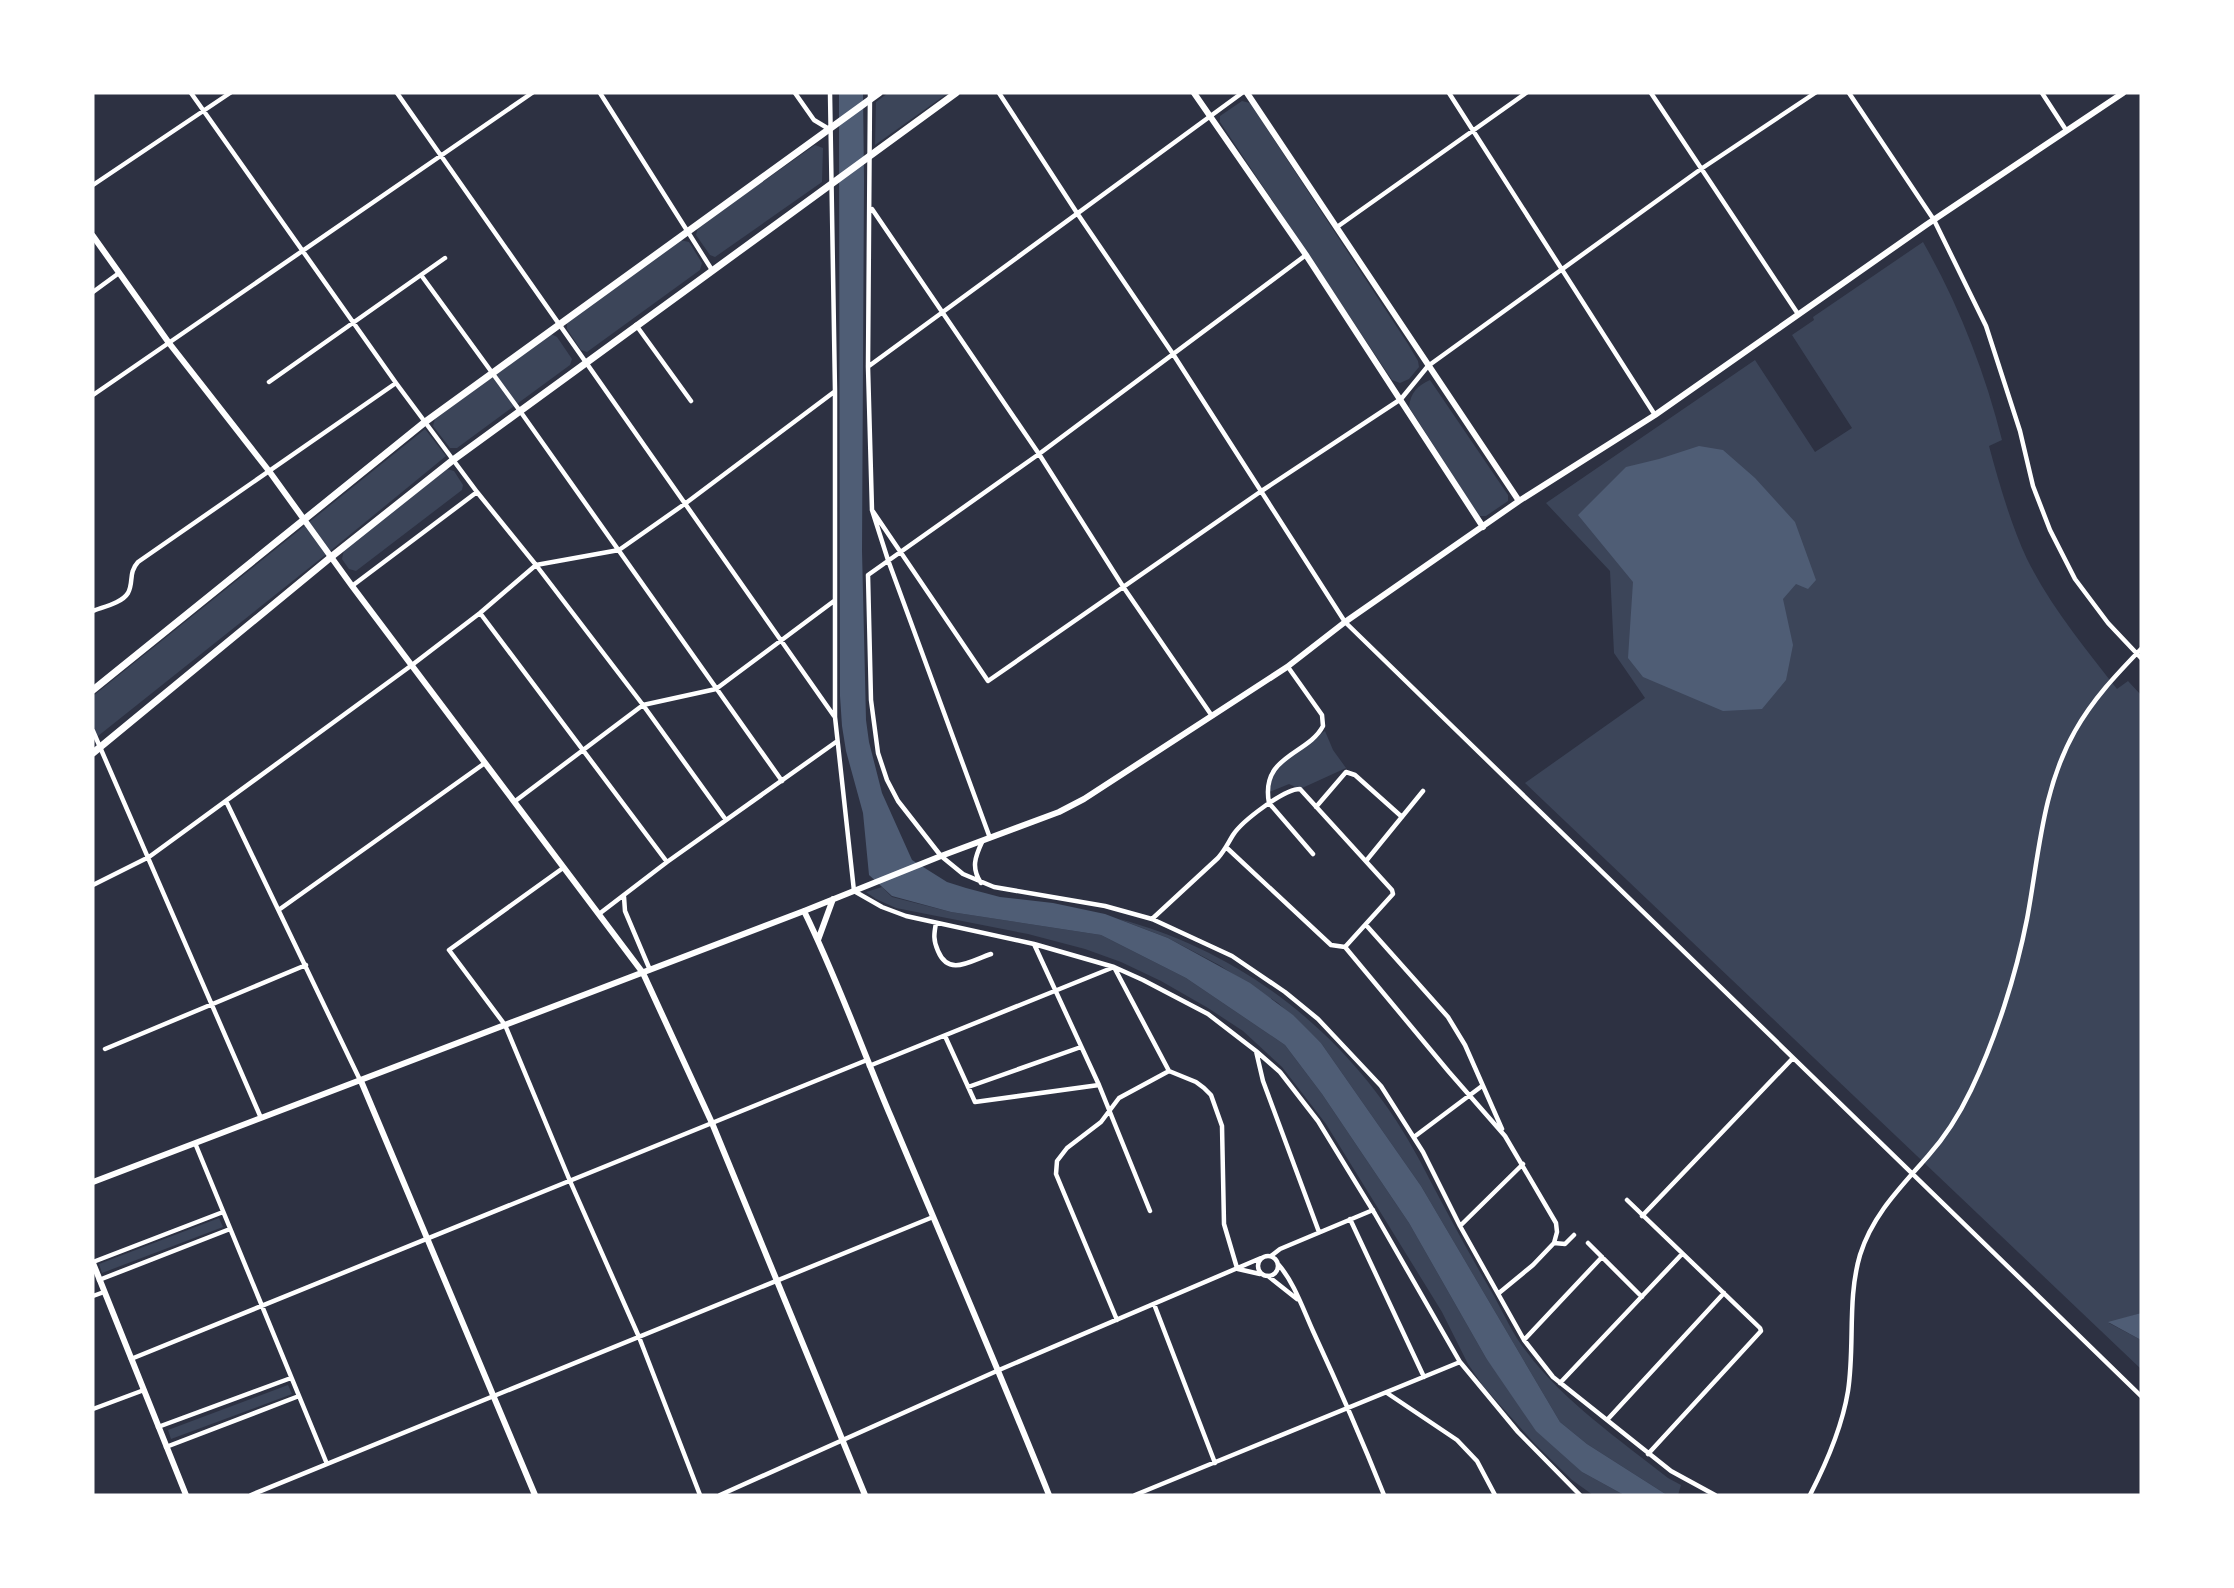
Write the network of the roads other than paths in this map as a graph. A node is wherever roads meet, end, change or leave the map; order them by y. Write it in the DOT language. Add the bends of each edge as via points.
graph roads {
  1 [pos="191,93"];
  2 [pos="230,93"];
  3 [pos="397,93"];
  4 [pos="533,93"];
  5 [pos="600,93"];
  6 [pos="795,93"];
  7 [pos="830,93"];
  8 [pos="879,93"];
  9 [pos="956,93"];
  10 [pos="999,93"];
  11 [pos="1194,93"];
  12 [pos="1245,93"];
  13 [pos="1449,93"];
  14 [pos="1527,93"];
  15 [pos="1651,93"];
  16 [pos="1815,93"];
  17 [pos="1849,93"];
  18 [pos="2042,93"];
  19 [pos="2123,93"];
  20 [pos="869,98"];
  21 [pos="203,111"];
  22 [pos="1210,116"];
  23 [pos="833,126"];
  24 [pos="1473,130"];
  25 [pos="2066,130"];
  26 [pos="440,156"];
  27 [pos="868,156"];
  28 [pos="1701,169"];
  29 [pos="834,181"];
  30 [pos="93,185"];
  31 [pos="871,207"];
  32 [pos="1077,213"];
  33 [pos="1934,219"];
  34 [pos="1337,227"];
  35 [pos="687,232"];
  36 [pos="93,236"];
  37 [pos="303,250"];
  38 [pos="1306,255"];
  39 [pos="445,258"];
  40 [pos="1562,267"];
  41 [pos="712,270"];
  42 [pos="119,273"];
  43 [pos="421,275"];
  44 [pos="93,292"];
  45 [pos="943,314"];
  46 [pos="1798,314"];
  47 [pos="354,322"];
  48 [pos="559,324"];
  49 [pos="636,325"];
  50 [pos="169,343"];
  51 [pos="1173,354"];
  52 [pos="587,362"];
  53 [pos="868,366"];
  54 [pos="1428,366"];
  55 [pos="491,373"];
  56 [pos="270,382"];
  57 [pos="396,383"];
  58 [pos="835,391"];
  59 [pos="93,395"];
  60 [pos="1401,399"];
  61 [pos="691,401"];
  62 [pos="520,411"];
  63 [pos="1655,415"];
  64 [pos="425,422"];
  65 [pos="1039,454"];
  66 [pos="453,460"];
  67 [pos="269,471"];
  68 [pos="477,492"];
  69 [pos="1260,492"];
  70 [pos="1519,501"];
  71 [pos="686,503"];
  72 [pos="872,510"];
  73 [pos="303,519"];
  74 [pos="1483,527"];
  75 [pos="619,550"];
  76 [pos="901,551"];
  77 [pos="331,557"];
  78 [pos="888,560"];
  79 [pos="536,565"];
  80 [pos="352,586"];
  81 [pos="1124,588"];
  82 [pos="834,600"];
  83 [pos="93,611"];
  84 [pos="481,613"];
  85 [pos="1345,622"];
  86 [pos="782,641"];
  87 [pos="2140,653"];
  88 [pos="412,665"];
  89 [pos="1287,667"];
  90 [pos="716,689"];
  91 [pos="93,690"];
  92 [pos="643,705"];
  93 [pos="835,717"];
  94 [pos="1212,717"];
  95 [pos="93,731"];
  96 [pos="837,741"];
  97 [pos="100,747"];
  98 [pos="583,751"];
  99 [pos="93,753"];
  100 [pos="485,763"];
  101 [pos="782,781"];
  102 [pos="1423,791"];
  103 [pos="226,801"];
  104 [pos="513,802"];
  105 [pos="1269,803"];
  106 [pos="1316,807"];
  107 [pos="1402,817"];
  108 [pos="726,820"];
  109 [pos="986,840"];
  110 [pos="1227,848"];
  111 [pos="1313,854"];
  112 [pos="941,856"];
  113 [pos="149,857"];
  114 [pos="1366,861"];
  115 [pos="667,862"];
  116 [pos="563,868"];
  117 [pos="982,883"];
  118 [pos="93,885"];
  119 [pos="854,891"];
  120 [pos="624,896"];
  121 [pos="833,899"];
  122 [pos="280,909"];
  123 [pos="804,911"];
  124 [pos="599,914"];
  125 [pos="1152,919"];
  126 [pos="936,923"];
  127 [pos="1366,925"];
  128 [pos="818,940"];
  129 [pos="1034,944"];
  130 [pos="1345,947"];
  131 [pos="991,954"];
  132 [pos="306,965"];
  133 [pos="1114,967"];
  134 [pos="646,972"];
  135 [pos="1056,991"];
  136 [pos="212,1004"];
  137 [pos="505,1025"];
  138 [pos="945,1036"];
  139 [pos="1081,1047"];
  140 [pos="106,1049"];
  141 [pos="1256,1051"];
  142 [pos="1793,1058"];
  143 [pos="868,1063"];
  144 [pos="1169,1071"];
  145 [pos="361,1081"];
  146 [pos="1099,1085"];
  147 [pos="1482,1086"];
  148 [pos="968,1087"];
  149 [pos="1469,1095"];
  150 [pos="1109,1110"];
  151 [pos="261,1118"];
  152 [pos="712,1123"];
  153 [pos="1505,1136"];
  154 [pos="1414,1138"];
  155 [pos="195,1143"];
  156 [pos="1523,1164"];
  157 [pos="1912,1173"];
  158 [pos="570,1181"];
  159 [pos="93,1182"];
  160 [pos="1627,1200"];
  161 [pos="1373,1210"];
  162 [pos="1150,1211"];
  163 [pos="223,1212"];
  164 [pos="1642,1216"];
  165 [pos="933,1217"];
  166 [pos="1350,1219"];
  167 [pos="1460,1226"];
  168 [pos="230,1229"];
  169 [pos="1319,1232"];
  170 [pos="1574,1235"];
  171 [pos="427,1239"];
  172 [pos="1588,1242"];
  173 [pos="1554,1243"];
  174 [pos="1682,1254"];
  175 [pos="1271,1256"];
  176 [pos="1602,1256"];
  177 [pos="1261,1258"];
  178 [pos="93,1263"];
  179 [pos="1278,1264"];
  180 [pos="1237,1268"];
  181 [pos="1261,1274"];
  182 [pos="1268,1276"];
  183 [pos="99,1280"];
  184 [pos="777,1280"];
  185 [pos="104,1292"];
  186 [pos="1499,1293"];
  187 [pos="1724,1293"];
  188 [pos="93,1296"];
  189 [pos="1642,1297"];
  190 [pos="1300,1302"];
  191 [pos="1154,1304"];
  192 [pos="262,1306"];
  193 [pos="1117,1320"];
  194 [pos="639,1337"];
  195 [pos="1524,1340"];
  196 [pos="131,1359"];
  197 [pos="1460,1362"];
  198 [pos="999,1370"];
  199 [pos="1424,1377"];
  200 [pos="291,1378"];
  201 [pos="1560,1383"];
  202 [pos="144,1390"];
  203 [pos="1386,1392"];
  204 [pos="299,1396"];
  205 [pos="494,1396"];
  206 [pos="2141,1396"];
  207 [pos="1349,1408"];
  208 [pos="93,1409"];
  209 [pos="1607,1420"];
  210 [pos="158,1427"];
  211 [pos="842,1441"];
  212 [pos="166,1447"];
  213 [pos="1648,1454"];
  214 [pos="1214,1463"];
  215 [pos="327,1464"];
  216 [pos="186,1495"];
  217 [pos="251,1495"];
  218 [pos="535,1495"];
  219 [pos="700,1495"];
  220 [pos="720,1495"];
  221 [pos="865,1495"];
  222 [pos="1049,1495"];
  223 [pos="1135,1495"];
  224 [pos="1384,1495"];
  225 [pos="1495,1495"];
  226 [pos="1580,1495"];
  227 [pos="1715,1495"];
  228 [pos="1810,1495"];
  1 -- 21 [label="street"];
  2 -- 21 [label="street"];
  3 -- 26 [label="street"];
  4 -- 26 [label="street"];
  5 -- 35 [label="street"];
  6 -- 23 [label="street" via="814,120"];
  7 -- 23 [label="street"];
  8 -- 20 [label="main road"];
  9 -- 27 [label="main road"];
  10 -- 32 [label="street"];
  11 -- 22 [label="street"];
  12 -- 22 [label="street"];
  12 -- 34 [label="street"];
  13 -- 24 [label="street"];
  14 -- 24 [label="street"];
  15 -- 28 [label="street"];
  16 -- 28 [label="street"];
  17 -- 33 [label="street"];
  18 -- 25 [label="street"];
  19 -- 25 [label="street"];
  20 -- 23 [label="main road"];
  20 -- 27 [label="street"];
  21 -- 30 [label="street"];
  21 -- 37 [label="street"];
  22 -- 32 [label="street"];
  22 -- 38 [label="street"];
  23 -- 29 [label="street"];
  23 -- 35 [label="main road"];
  24 -- 34 [label="street"];
  24 -- 40 [label="street"];
  25 -- 33 [label="street"];
  26 -- 37 [label="street"];
  26 -- 48 [label="street"];
  27 -- 29 [label="main road"];
  27 -- 31 [label="street"];
  28 -- 40 [label="street"];
  28 -- 46 [label="street"];
  29 -- 41 [label="main road"];
  29 -- 58 [label="street"];
  31 -- 45 [label="street"];
  31 -- 53 [label="street"];
  32 -- 45 [label="street"];
  32 -- 51 [label="street"];
  33 -- 46 [label="street"];
  33 -- 87 [label="street" via="1986,326 2050,530 2075,579 2108,622"];
  34 -- 54 [label="street"];
  35 -- 41 [label="street"];
  35 -- 48 [label="main road"];
  36 -- 42 [label="street"];
  37 -- 47 [label="street"];
  37 -- 50 [label="street"];
  38 -- 51 [label="street"];
  38 -- 60 [label="street"];
  39 -- 43 [label="street"];
  40 -- 54 [label="street"];
  40 -- 63 [label="street"];
  41 -- 49 [label="main road"];
  42 -- 44 [label="street"];
  42 -- 50 [label="street"];
  43 -- 47 [label="street"];
  43 -- 55 [label="street"];
  45 -- 53 [label="street"];
  45 -- 65 [label="street"];
  46 -- 63 [label="street"];
  47 -- 56 [label="street"];
  47 -- 57 [label="street"];
  48 -- 52 [label="street"];
  48 -- 55 [label="main road"];
  49 -- 52 [label="main road"];
  49 -- 61 [label="street"];
  50 -- 59 [label="street"];
  50 -- 67 [label="street"];
  51 -- 65 [label="street"];
  51 -- 69 [label="street"];
  52 -- 62 [label="main road"];
  52 -- 71 [label="street"];
  53 -- 72 [label="street"];
  54 -- 60 [label="street"];
  54 -- 70 [label="street"];
  55 -- 62 [label="street"];
  55 -- 64 [label="main road"];
  57 -- 64 [label="street"];
  57 -- 67 [label="street"];
  58 -- 71 [label="street"];
  58 -- 82 [label="street"];
  60 -- 69 [label="street"];
  60 -- 74 [label="street"];
  62 -- 66 [label="main road"];
  62 -- 75 [label="street"];
  63 -- 70 [label="street"];
  64 -- 66 [label="street"];
  64 -- 73 [label="main road"];
  65 -- 76 [label="street"];
  65 -- 81 [label="street"];
  66 -- 68 [label="street"];
  66 -- 77 [label="main road"];
  67 -- 73 [label="street"];
  67 -- 83 [label="street" via="138,562 128,593"];
  68 -- 79 [label="street"];
  68 -- 80 [label="street"];
  69 -- 81 [label="street"];
  69 -- 85 [label="street"];
  70 -- 74 [label="street"];
  71 -- 75 [label="street"];
  71 -- 86 [label="street"];
  72 -- 76 [label="street"];
  72 -- 78 [label="street"];
  73 -- 77 [label="street"];
  73 -- 91 [label="main road"];
  74 -- 85 [label="street"];
  75 -- 79 [label="street"];
  75 -- 90 [label="street"];
  76 -- 78 [label="street"];
  76 -- 81 [label="street" via="988,681"];
  77 -- 80 [label="street"];
  77 -- 97 [label="main road"];
  78 -- 109 [label="street"];
  78 -- 112 [label="street" via="868,575 871,700 878,753 898,801"];
  79 -- 84 [label="street"];
  79 -- 92 [label="street"];
  80 -- 88 [label="street"];
  81 -- 94 [label="street"];
  82 -- 86 [label="street"];
  82 -- 93 [label="street"];
  84 -- 88 [label="street"];
  84 -- 98 [label="street"];
  85 -- 89 [label="street"];
  85 -- 142 [label="street"];
  86 -- 90 [label="street"];
  86 -- 93 [label="street"];
  87 -- 157 [label="street" via="2089,707 2061,760 2042,823 2018,959 1988,1050 1959,1113"];
  88 -- 100 [label="street"];
  88 -- 103 [label="street"];
  89 -- 94 [label="street"];
  89 -- 105 [label="street" via="1322,715 1323,726 1278,765 1270,778"];
  90 -- 92 [label="street"];
  90 -- 101 [label="street"];
  92 -- 98 [label="street"];
  92 -- 108 [label="street"];
  93 -- 96 [label="street"];
  94 -- 109 [label="street" via="1084,799"];
  95 -- 97 [label="street"];
  96 -- 101 [label="street"];
  96 -- 119 [label="street"];
  97 -- 99 [label="main road"];
  97 -- 113 [label="street"];
  98 -- 104 [label="street"];
  98 -- 115 [label="street"];
  100 -- 104 [label="street"];
  100 -- 122 [label="street"];
  101 -- 108 [label="street"];
  102 -- 107 [label="street"];
  103 -- 113 [label="street"];
  103 -- 122 [label="street"];
  104 -- 116 [label="street"];
  105 -- 106 [label="street" via="1300,789"];
  105 -- 110 [label="street" via="1236,831"];
  105 -- 111 [label="street"];
  106 -- 107 [label="street" via="1350,772"];
  106 -- 114 [label="street"];
  107 -- 114 [label="street"];
  108 -- 115 [label="street"];
  109 -- 112 [label="street"];
  109 -- 117 [label="street" via="974,859"];
  110 -- 125 [label="street"];
  110 -- 130 [label="street" via="1331,945"];
  112 -- 117 [label="street"];
  112 -- 119 [label="street"];
  113 -- 118 [label="street"];
  113 -- 136 [label="street"];
  114 -- 127 [label="street" via="1393,894"];
  115 -- 120 [label="street"];
  116 -- 124 [label="street"];
  116 -- 137 [label="street" via="449,950"];
  117 -- 125 [label="street"];
  119 -- 121 [label="street"];
  119 -- 126 [label="street" via="906,916"];
  120 -- 124 [label="street"];
  120 -- 134 [label="street"];
  121 -- 123 [label="street"];
  121 -- 128 [label="street"];
  122 -- 132 [label="street"];
  123 -- 128 [label="street"];
  123 -- 134 [label="street"];
  124 -- 134 [label="street"];
  125 -- 154 [label="street" via="1232,956 1318,1019 1381,1086"];
  126 -- 129 [label="street"];
  126 -- 131 [label="street" via="933,938 946,964 954,967"];
  127 -- 130 [label="street"];
  127 -- 147 [label="street" via="1448,1017"];
  128 -- 143 [label="street"];
  129 -- 133 [label="street"];
  129 -- 135 [label="street"];
  130 -- 149 [label="street"];
  132 -- 136 [label="street"];
  132 -- 145 [label="street"];
  133 -- 135 [label="street"];
  133 -- 141 [label="street" via="1208,1014"];
  133 -- 144 [label="street"];
  134 -- 137 [label="street"];
  134 -- 152 [label="street"];
  135 -- 138 [label="street"];
  135 -- 139 [label="street"];
  136 -- 140 [label="street"];
  136 -- 151 [label="street"];
  137 -- 145 [label="street"];
  137 -- 158 [label="street"];
  138 -- 143 [label="street"];
  138 -- 148 [label="street"];
  139 -- 146 [label="street"];
  139 -- 148 [label="street"];
  141 -- 161 [label="street" via="1301,1096"];
  141 -- 169 [label="street"];
  142 -- 157 [label="street"];
  142 -- 164 [label="street"];
  143 -- 152 [label="street"];
  143 -- 165 [label="street"];
  144 -- 150 [label="street" via="1119,1098"];
  144 -- 180 [label="street" via="1205,1088 1222,1126 1224,1224"];
  145 -- 151 [label="street"];
  145 -- 171 [label="street"];
  146 -- 148 [label="street" via="975,1102"];
  146 -- 150 [label="street"];
  147 -- 149 [label="street"];
  147 -- 153 [label="street"];
  149 -- 153 [label="street"];
  149 -- 154 [label="street"];
  150 -- 162 [label="street"];
  150 -- 193 [label="street" via="1101,1122 1067,1148 1057,1161 1056,1174"];
  151 -- 155 [label="street"];
  152 -- 158 [label="street"];
  152 -- 184 [label="street"];
  153 -- 156 [label="street"];
  154 -- 167 [label="street"];
  155 -- 159 [label="street"];
  155 -- 163 [label="street"];
  156 -- 167 [label="street"];
  156 -- 173 [label="street" via="1556,1223"];
  157 -- 206 [label="street"];
  157 -- 228 [label="street" via="1876,1217 1860,1256 1843,1414"];
  158 -- 171 [label="street"];
  158 -- 194 [label="street"];
  160 -- 164 [label="street"];
  161 -- 166 [label="street"];
  161 -- 197 [label="street"];
  163 -- 168 [label="street"];
  163 -- 178 [label="street"];
  164 -- 174 [label="street"];
  165 -- 184 [label="street"];
  165 -- 198 [label="street"];
  166 -- 169 [label="street"];
  166 -- 199 [label="street"];
  167 -- 186 [label="street"];
  168 -- 183 [label="street"];
  168 -- 192 [label="street"];
  169 -- 175 [label="street"];
  170 -- 173 [label="street" via="1565,1244"];
  171 -- 192 [label="street"];
  171 -- 205 [label="street"];
  172 -- 176 [label="street"];
  173 -- 186 [label="street"];
  174 -- 187 [label="street"];
  174 -- 189 [label="street"];
  175 -- 177 [label="street"];
  175 -- 179 [label="street"];
  176 -- 189 [label="street"];
  176 -- 195 [label="street"];
  177 -- 180 [label="street"];
  177 -- 181 [label="street" via="1257,1264"];
  178 -- 183 [label="street"];
  179 -- 182 [label="street" via="1275,1274"];
  179 -- 190 [label="street"];
  180 -- 181 [label="street"];
  180 -- 191 [label="street"];
  181 -- 182 [label="street"];
  182 -- 190 [label="street"];
  183 -- 185 [label="street"];
  184 -- 194 [label="street"];
  184 -- 211 [label="street"];
  185 -- 188 [label="street"];
  185 -- 196 [label="street"];
  186 -- 195 [label="street"];
  187 -- 209 [label="street"];
  187 -- 213 [label="street" via="1761,1331"];
  189 -- 201 [label="street"];
  190 -- 207 [label="street"];
  191 -- 193 [label="street"];
  191 -- 214 [label="street"];
  192 -- 196 [label="street"];
  192 -- 200 [label="street"];
  193 -- 198 [label="street"];
  194 -- 205 [label="street"];
  194 -- 219 [label="street"];
  195 -- 201 [label="street"];
  196 -- 202 [label="street"];
  197 -- 199 [label="street"];
  197 -- 226 [label="street" via="1518,1432"];
  198 -- 211 [label="street"];
  198 -- 222 [label="street"];
  199 -- 203 [label="street"];
  200 -- 204 [label="street"];
  200 -- 210 [label="street"];
  201 -- 209 [label="street"];
  202 -- 208 [label="street"];
  202 -- 210 [label="street"];
  203 -- 207 [label="street"];
  203 -- 225 [label="street" via="1457,1440 1477,1461"];
  204 -- 212 [label="street"];
  204 -- 215 [label="street"];
  205 -- 215 [label="street"];
  205 -- 218 [label="street"];
  207 -- 214 [label="street"];
  207 -- 224 [label="street"];
  209 -- 213 [label="street"];
  210 -- 212 [label="street"];
  211 -- 220 [label="street"];
  211 -- 221 [label="street"];
  212 -- 216 [label="street"];
  213 -- 227 [label="street"];
  214 -- 223 [label="street"];
  215 -- 217 [label="street"];
}
